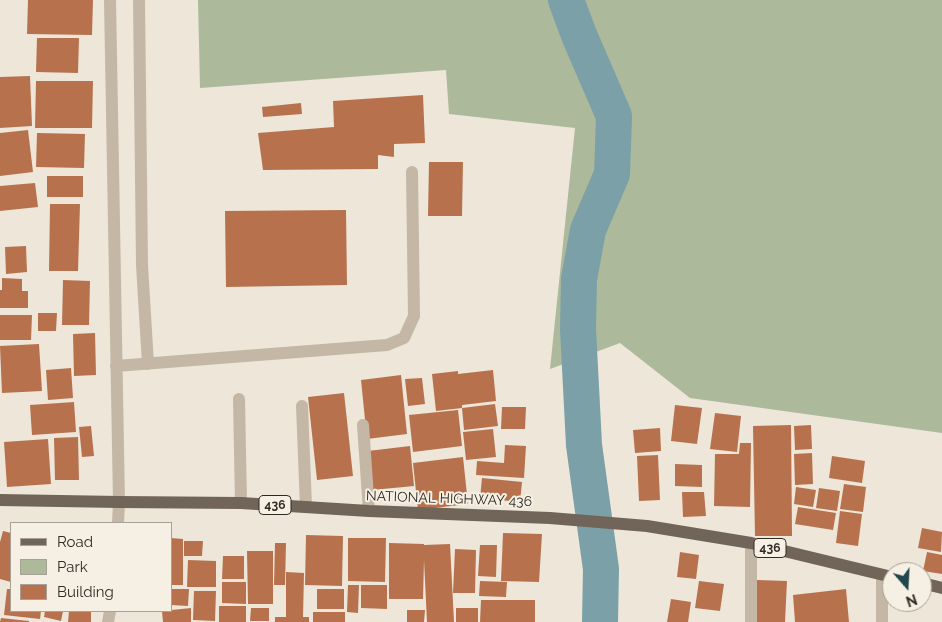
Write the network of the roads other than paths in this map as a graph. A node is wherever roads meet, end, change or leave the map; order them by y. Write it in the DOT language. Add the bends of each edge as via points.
graph roads {
  1 [pos="110,0"];
  2 [pos="139,0"];
  3 [pos="412,172"];
  4 [pos="148,364"];
  5 [pos="116,366"];
  6 [pos="238,399"];
  7 [pos="302,406"];
  8 [pos="363,425"];
  9 [pos="0,500"];
  10 [pos="119,502"];
  11 [pos="240,503"];
  12 [pos="306,508"];
  13 [pos="369,511"];
  14 [pos="118,522"];
  15 [pos="751,543"];
  16 [pos="882,575"];
  17 [pos="751,622"];
  1 -- 5 [label="street"];
  2 -- 4 [label="street" via="142,265"];
  3 -- 4 [label="street" via="414,316 404,338 387,345"];
  4 -- 5 [label="street"];
  5 -- 10 [label="street"];
  6 -- 11 [label="street"];
  7 -- 12 [label="street"];
  8 -- 13 [label="street"];
  9 -- 10 [label="main road, NATIONAL HIGHWAY 436 / 436"];
  10 -- 11 [label="main road, NATIONAL HIGHWAY 436 / 436"];
  10 -- 14 [label="street"];
  11 -- 12 [label="main road, NATIONAL HIGHWAY 436 / 436"];
  12 -- 13 [label="main road, NATIONAL HIGHWAY 436 / 436"];
  13 -- 15 [label="main road, NATIONAL HIGHWAY 436 / 436" via="550,518 647,526"];
  15 -- 16 [label="main road, NATIONAL HIGHWAY 436 / 436"];
  15 -- 17 [label="street"];
}
